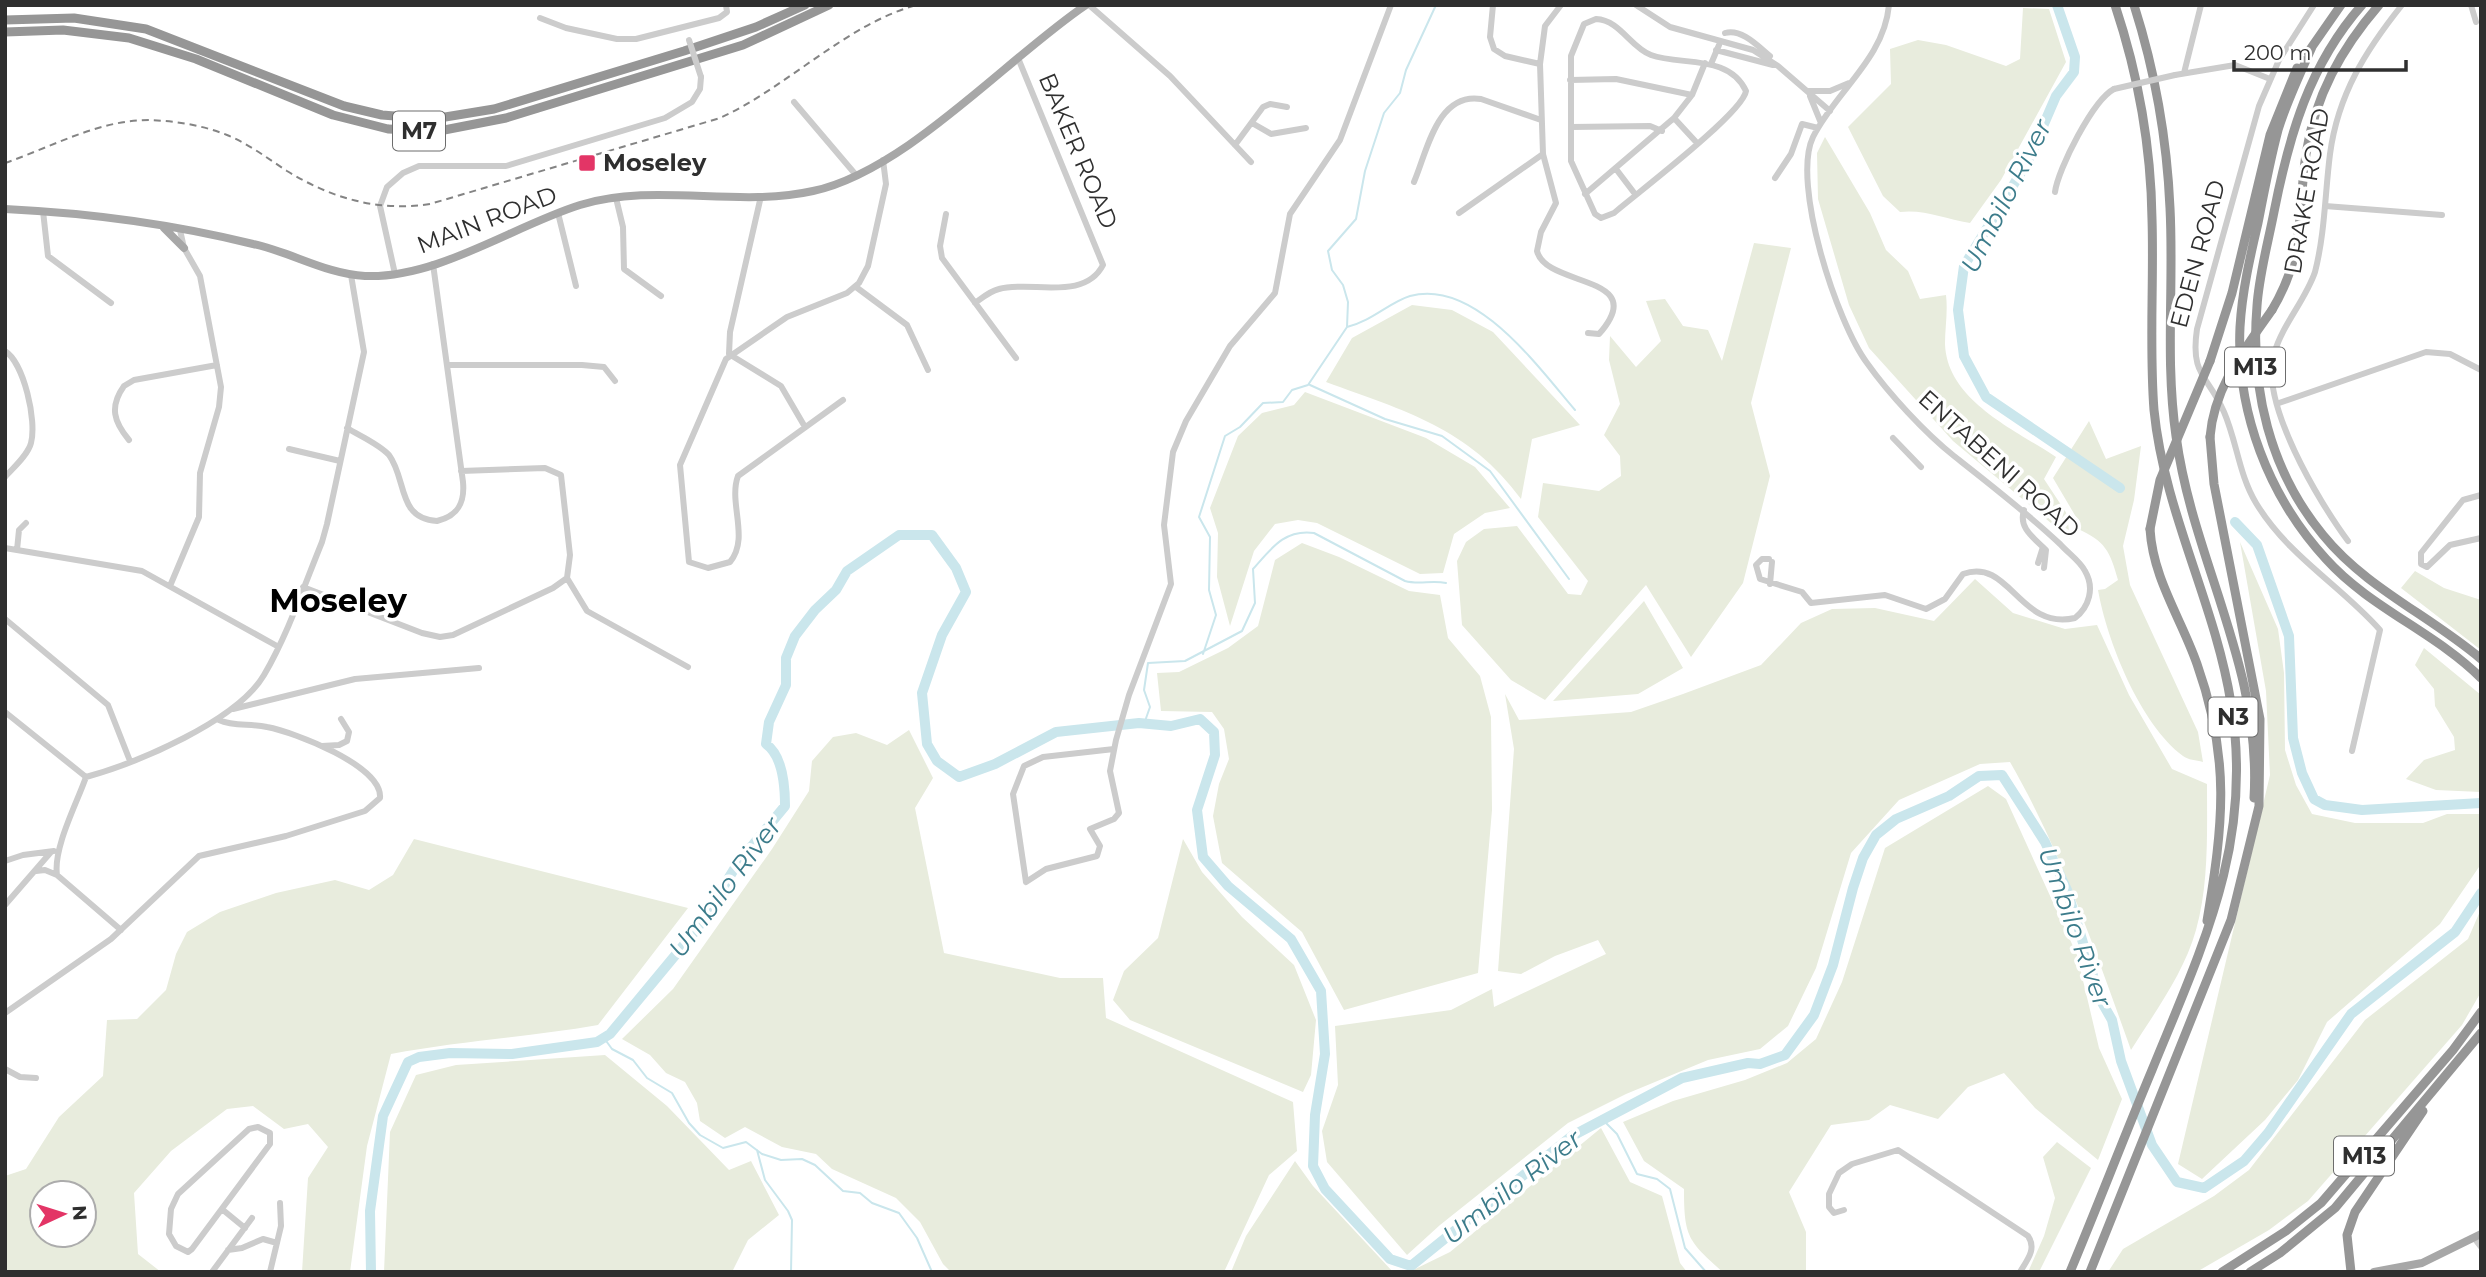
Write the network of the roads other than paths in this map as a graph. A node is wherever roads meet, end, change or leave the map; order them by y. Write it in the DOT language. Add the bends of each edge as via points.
graph roads {
  1 [pos="726,5"];
  2 [pos="804,5"];
  3 [pos="829,5"];
  4 [pos="1088,5"];
  5 [pos="1391,5"];
  6 [pos="1493,5"];
  7 [pos="1561,5"];
  8 [pos="1636,5"];
  9 [pos="1889,5"];
  10 [pos="2115,5"];
  11 [pos="2134,5"];
  12 [pos="2201,5"];
  13 [pos="2314,5"];
  14 [pos="2341,5"];
  15 [pos="2362,5"];
  16 [pos="2379,5"];
  17 [pos="2402,5"];
  18 [pos="2471,5"];
  19 [pos="540,18"];
  20 [pos="5,20"];
  21 [pos="2476,22"];
  22 [pos="685,25"];
  23 [pos="5,32"];
  24 [pos="1724,33"];
  25 [pos="2312,47"];
  26 [pos="1018,58"];
  27 [pos="1540,64"];
  28 [pos="1708,64"];
  29 [pos="1778,66"];
  30 [pos="2184,73"];
  31 [pos="2270,79"];
  32 [pos="1570,80"];
  33 [pos="1851,82"];
  34 [pos="1808,92"];
  35 [pos="1692,95"];
  36 [pos="794,102"];
  37 [pos="1287,107"];
  38 [pos="1830,111"];
  39 [pos="1674,118"];
  40 [pos="1541,120"];
  41 [pos="1252,123"];
  42 [pos="1820,126"];
  43 [pos="1571,127"];
  44 [pos="1306,128"];
  45 [pos="1662,131"];
  46 [pos="1697,143"];
  47 [pos="1235,145"];
  48 [pos="1543,153"];
  49 [pos="883,160"];
  50 [pos="1251,162"];
  51 [pos="1616,169"];
  52 [pos="856,176"];
  53 [pos="1775,178"];
  54 [pos="1414,182"];
  55 [pos="2055,192"];
  56 [pos="1585,194"];
  57 [pos="1635,194"];
  58 [pos="761,197"];
  59 [pos="616,198"];
  60 [pos="2325,206"];
  61 [pos="5,209"];
  62 [pos="43,211"];
  63 [pos="558,213"];
  64 [pos="1459,213"];
  65 [pos="946,214"];
  66 [pos="2442,215"];
  67 [pos="162,227"];
  68 [pos="180,230"];
  69 [pos="184,247"];
  70 [pos="433,264"];
  71 [pos="395,274"];
  72 [pos="351,275"];
  73 [pos="576,286"];
  74 [pos="856,287"];
  75 [pos="661,296"];
  76 [pos="111,303"];
  77 [pos="975,303"];
  78 [pos="1588,333"];
  79 [pos="5,351"];
  80 [pos="729,354"];
  81 [pos="1016,358"];
  82 [pos="217,365"];
  83 [pos="448,365"];
  84 [pos="928,370"];
  85 [pos="2481,370"];
  86 [pos="615,381"];
  87 [pos="843,400"];
  88 [pos="2279,403"];
  89 [pos="805,426"];
  90 [pos="347,428"];
  91 [pos="1893,438"];
  92 [pos="129,440"];
  93 [pos="289,449"];
  94 [pos="341,460"];
  95 [pos="1921,467"];
  96 [pos="461,471"];
  97 [pos="5,477"];
  98 [pos="2481,495"];
  99 [pos="2024,510"];
  100 [pos="26,523"];
  101 [pos="2481,538"];
  102 [pos="2347,541"];
  103 [pos="5,548"];
  104 [pos="17,550"];
  105 [pos="2041,565"];
  106 [pos="567,578"];
  107 [pos="1770,584"];
  108 [pos="170,586"];
  109 [pos="303,587"];
  110 [pos="5,619"];
  111 [pos="277,646"];
  112 [pos="2481,659"];
  113 [pos="688,667"];
  114 [pos="480,668"];
  115 [pos="2481,678"];
  116 [pos="248,695"];
  117 [pos="253,706"];
  118 [pos="233,709"];
  119 [pos="5,712"];
  120 [pos="341,719"];
  121 [pos="219,720"];
  122 [pos="320,747"];
  123 [pos="1114,749"];
  124 [pos="2352,751"];
  125 [pos="130,761"];
  126 [pos="86,777"];
  127 [pos="60,851"];
  128 [pos="51,852"];
  129 [pos="2249,855"];
  130 [pos="5,861"];
  131 [pos="35,872"];
  132 [pos="57,875"];
  133 [pos="5,905"];
  134 [pos="121,930"];
  135 [pos="2203,947"];
  136 [pos="2481,1012"];
  137 [pos="5,1013"];
  138 [pos="2481,1033"];
  139 [pos="5,1069"];
  140 [pos="36,1078"];
  141 [pos="2436,1088"];
  142 [pos="280,1203"];
  143 [pos="223,1210"];
  144 [pos="1844,1210"];
  145 [pos="252,1218"];
  146 [pos="245,1228"];
  147 [pos="2477,1236"];
  148 [pos="277,1243"];
  149 [pos="2267,1244"];
  150 [pos="2481,1247"];
  151 [pos="228,1250"];
  152 [pos="2417,1268"];
  153 [pos="2393,1271"];
  154 [pos="212,1272"];
  155 [pos="270,1272"];
  156 [pos="2020,1272"];
  157 [pos="2070,1272"];
  158 [pos="2090,1272"];
  159 [pos="2213,1272"];
  160 [pos="2221,1272"];
  161 [pos="2250,1272"];
  162 [pos="2351,1272"];
  163 [pos="2374,1272"];
  1 -- 22 [label="street" via="724,15"];
  2 -- 20 [label="highway, M7" via="684,51 494,109 433,119 398,118 344,106 146,29 74,18"];
  3 -- 23 [label="highway, M7" via="743,45 506,118 439,131 388,129 332,115 184,55 129,38 64,30"];
  4 -- 26 [label="main road, MAIN ROAD"];
  4 -- 47 [label="street" via="1170,76"];
  5 -- 123 [label="street" via="1340,141 1290,214 1275,293 1230,346 1178,440 1165,509 1170,592"];
  6 -- 27 [label="street" via="1490,37 1494,49"];
  7 -- 27 [label="street" via="1545,26"];
  8 -- 29 [label="street" via="1670,27 1743,46"];
  9 -- 33 [label="street, ENTABENI ROAD" via="1879,43"];
  10 -- 135 [label="highway, N3" via="2134,71 2150,166 2152,374 2160,453 2222,664 2237,744 2237,799 2230,852"];
  11 -- 129 [label="highway, N3" via="2151,64 2167,166 2171,211 2169,372 2176,440 2239,656 2252,728 2255,790"];
  12 -- 30 [label="street"];
  13 -- 31 [label="street, EDEN ROAD"];
  14 -- 25 [label="highway, M13"];
  15 -- 112 [label="highway, M13" via="2336,37 2314,77 2283,166 2257,304 2254,351 2261,408 2286,478 2322,534 2376,586"];
  16 -- 129 [label="highway, bridge" via="2334,66 2314,116 2296,259 2272,310 2227,378 2216,402 2210,437 2214,484 2260,719 2261,786"];
  17 -- 60 [label="street, DRAKE ROAD" via="2373,40 2350,81 2335,125"];
  18 -- 21 [label="street"];
  19 -- 22 [label="street" via="617,39 636,39"];
  22 -- 71 [label="street, bridge" via="701,77 700,89 692,102 664,118 506,166 419,166 402,173 387,187 380,206"];
  24 -- 29 [label="street" via="1744,36"];
  25 -- 115 [label="highway, M13" via="2278,129 2246,280 2240,352 2250,421 2277,490 2327,561"];
  25 -- 135 [label="highway, bridge" via="2291,79 2270,135 2232,292 2210,361 2160,480 2151,529 2164,590 2204,687 2219,758 2220,847"];
  26 -- 49 [label="main road, MAIN ROAD"];
  26 -- 77 [label="street, BAKER ROAD" via="1103,260 1089,281 998,289"];
  27 -- 40 [label="street"];
  28 -- 29 [label="street" via="1717,48"];
  28 -- 32 [label="street" via="1651,55 1612,23 1596,19 1584,24 1576,40"];
  28 -- 35 [label="street"];
  28 -- 46 [label="street" via="1737,80 1746,95"];
  29 -- 34 [label="street"];
  30 -- 31 [label="street" via="2235,65"];
  30 -- 55 [label="street, bridge" via="2114,89 2066,159"];
  31 -- 124 [label="street, EDEN ROAD" via="2252,125 2197,329 2195,361 2225,414 2247,487 2276,533 2380,630"];
  32 -- 35 [label="street" via="1616,79"];
  32 -- 43 [label="street"];
  33 -- 34 [label="street" via="1829,91"];
  33 -- 38 [label="street, ENTABENI ROAD"];
  34 -- 38 [label="street"];
  34 -- 42 [label="street"];
  35 -- 39 [label="street"];
  36 -- 52 [label="street"];
  37 -- 41 [label="street" via="1267,105"];
  38 -- 42 [label="street, ENTABENI ROAD"];
  39 -- 45 [label="street"];
  39 -- 46 [label="street"];
  40 -- 48 [label="street"];
  40 -- 54 [label="street" via="1480,99 1452,103 1443,113"];
  41 -- 44 [label="street" via="1271,134"];
  41 -- 47 [label="street"];
  42 -- 53 [label="street" via="1802,124 1791,154"];
  42 -- 99 [label="street, ENTABENI ROAD" via="1807,158 1809,197 1842,317 1857,349 1942,445"];
  43 -- 45 [label="street" via="1650,126"];
  43 -- 56 [label="street" via="1573,170"];
  45 -- 51 [label="street"];
  46 -- 57 [label="street"];
  47 -- 50 [label="street"];
  48 -- 64 [label="street"];
  48 -- 78 [label="street" via="1556,203 1538,239 1539,257 1553,270 1607,292 1613,308 1599,334"];
  49 -- 52 [label="main road, MAIN ROAD"];
  49 -- 74 [label="street" via="886,184 868,266"];
  51 -- 56 [label="street"];
  51 -- 57 [label="street"];
  52 -- 58 [label="main road, MAIN ROAD" via="814,191"];
  56 -- 57 [label="street" via="1601,218 1610,216"];
  58 -- 59 [label="main road, MAIN ROAD"];
  58 -- 80 [label="street"];
  59 -- 63 [label="main road, MAIN ROAD"];
  59 -- 75 [label="street" via="623,227 624,269"];
  60 -- 66 [label="street"];
  60 -- 88 [label="street, DRAKE ROAD" via="2315,272 2273,358"];
  61 -- 62 [label="main road, MAIN ROAD"];
  62 -- 67 [label="main road, MAIN ROAD" via="102,215"];
  62 -- 76 [label="street" via="48,256"];
  63 -- 70 [label="main road, MAIN ROAD"];
  63 -- 73 [label="street"];
  65 -- 77 [label="street" via="940,252"];
  67 -- 68 [label="main road, MAIN ROAD"];
  67 -- 69 [label="main road"];
  68 -- 69 [label="street"];
  68 -- 72 [label="main road, MAIN ROAD" via="261,245"];
  69 -- 82 [label="street" via="200,276"];
  70 -- 71 [label="main road, MAIN ROAD"];
  70 -- 83 [label="street"];
  71 -- 72 [label="main road, MAIN ROAD"];
  72 -- 90 [label="street" via="364,352"];
  74 -- 80 [label="street" via="787,317"];
  74 -- 84 [label="street" via="907,325"];
  77 -- 81 [label="street"];
  79 -- 97 [label="street" via="21,371 32,434 28,450"];
  80 -- 89 [label="street" via="781,386"];
  80 -- 89 [label="street" via="680,465 689,562 708,568 730,562 738,548 738,475"];
  82 -- 92 [label="street" via="134,380 124,386 114,415"];
  82 -- 108 [label="street" via="220,398 200,473 199,517"];
  83 -- 86 [label="street" via="604,367"];
  83 -- 96 [label="street"];
  85 -- 88 [label="street" via="2450,354 2426,352"];
  87 -- 89 [label="street"];
  88 -- 102 [label="street, DRAKE ROAD" via="2308,482"];
  90 -- 94 [label="street"];
  90 -- 96 [label="street" via="389,456 409,508 426,519 443,519 459,509 464,492"];
  91 -- 95 [label="street"];
  93 -- 94 [label="street"];
  94 -- 109 [label="street" via="322,542"];
  96 -- 106 [label="street" via="545,468 561,475 570,555"];
  98 -- 101 [label="street" via="2463,500 2421,553 2421,564 2427,567 2455,542"];
  99 -- 105 [label="street" via="2026,530 2043,547"];
  99 -- 107 [label="street, ENTABENI ROAD" via="2086,572 2090,593 2082,612 2065,621 2042,617 1998,578 1981,570 1963,574 1945,599 1926,609 1885,595 1811,603 1802,592"];
  100 -- 104 [label="street" via="19,530"];
  103 -- 104 [label="street"];
  104 -- 108 [label="street" via="128,567"];
  106 -- 109 [label="street" via="447,637 422,633"];
  106 -- 113 [label="street" via="587,611"];
  107 -- 107 [label="street" via="1771,561 1759,561 1760,579"];
  108 -- 111 [label="street"];
  109 -- 111 [label="street"];
  110 -- 125 [label="street" via="102,698 112,711"];
  111 -- 116 [label="street" via="264,676"];
  114 -- 117 [label="street" via="355,679"];
  116 -- 117 [label="street"];
  116 -- 118 [label="street"];
  117 -- 118 [label="street"];
  118 -- 121 [label="street"];
  119 -- 126 [label="street"];
  120 -- 122 [label="street" via="349,732 347,741"];
  121 -- 122 [label="street" via="280,730"];
  121 -- 125 [label="street"];
  122 -- 134 [label="street" via="374,778 381,792 377,803 286,836 199,856"];
  123 -- 123 [label="street" via="1110,771 1119,813 1093,827 1100,846 1097,856 1046,869 1026,882 1013,794 1024,766 1043,757"];
  125 -- 126 [label="street"];
  126 -- 127 [label="street"];
  127 -- 128 [label="street"];
  127 -- 132 [label="street"];
  128 -- 130 [label="street"];
  128 -- 131 [label="street"];
  129 -- 158 [label="highway, N3" via="2231,920"];
  131 -- 132 [label="street"];
  131 -- 133 [label="street"];
  132 -- 134 [label="street"];
  134 -- 137 [label="street"];
  135 -- 157 [label="highway, N3"];
  136 -- 149 [label="highway, M13" via="2340,1183"];
  138 -- 141 [label="highway, M13"];
  139 -- 140 [label="street" via="20,1077"];
  141 -- 161 [label="highway, M13" via="2335,1208"];
  141 -- 162 [label="highway" via="2355,1212 2347,1235"];
  142 -- 148 [label="street"];
  143 -- 143 [label="street" via="270,1144 268,1130 249,1129 178,1194 168,1226 176,1246 184,1252 192,1250"];
  143 -- 146 [label="street"];
  144 -- 156 [label="street" via="1834,1213 1828,1203 1830,1187 1839,1173 1852,1164 1898,1150 2025,1233 2032,1242 2031,1252"];
  145 -- 146 [label="street"];
  146 -- 151 [label="street"];
  147 -- 150 [label="street"];
  147 -- 152 [label="main road"];
  148 -- 151 [label="street" via="263,1239"];
  148 -- 155 [label="street"];
  149 -- 159 [label="highway"];
  149 -- 160 [label="highway, M13"];
  151 -- 154 [label="street"];
  152 -- 153 [label="main road"];
  153 -- 163 [label="main road"];
}
